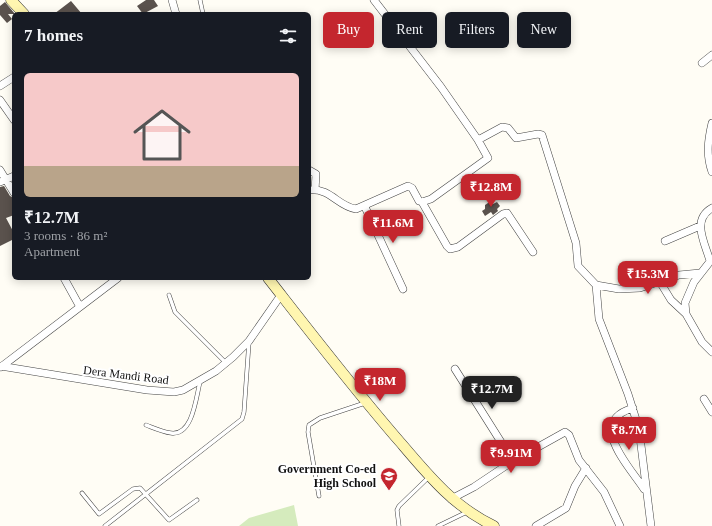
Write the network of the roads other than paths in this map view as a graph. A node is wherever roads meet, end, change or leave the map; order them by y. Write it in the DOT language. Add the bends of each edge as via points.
graph roads {
  1 [pos="13,0"];
  2 [pos="172,0"];
  3 [pos="200,0"];
  4 [pos="374,0"];
  5 [pos="22,12"];
  6 [pos="175,12"];
  7 [pos="203,12"];
  8 [pos="712,55"];
  9 [pos="702,63"];
  10 [pos="12,78"];
  11 [pos="0,86"];
  12 [pos="0,100"];
  13 [pos="12,117"];
  14 [pos="712,123"];
  15 [pos="478,140"];
  16 [pos="0,170"];
  17 [pos="311,171"];
  18 [pos="712,172"];
  19 [pos="3,181"];
  20 [pos="312,190"];
  21 [pos="12,191"];
  22 [pos="422,202"];
  23 [pos="365,207"];
  24 [pos="712,208"];
  25 [pos="700,226"];
  26 [pos="665,242"];
  27 [pos="533,252"];
  28 [pos="711,260"];
  29 [pos="700,273"];
  30 [pos="65,280"];
  31 [pos="115,280"];
  32 [pos="270,280"];
  33 [pos="660,282"];
  34 [pos="596,285"];
  35 [pos="403,289"];
  36 [pos="281,295"];
  37 [pos="169,296"];
  38 [pos="80,307"];
  39 [pos="686,314"];
  40 [pos="249,341"];
  41 [pos="712,352"];
  42 [pos="226,363"];
  43 [pos="0,367"];
  44 [pos="455,369"];
  45 [pos="200,381"];
  46 [pos="704,399"];
  47 [pos="366,403"];
  48 [pos="633,408"];
  49 [pos="712,412"];
  50 [pos="146,425"];
  51 [pos="513,461"];
  52 [pos="586,468"];
  53 [pos="429,476"];
  54 [pos="82,493"];
  55 [pos="147,493"];
  56 [pos="647,493"];
  57 [pos="319,496"];
  58 [pos="451,499"];
  59 [pos="197,500"];
  60 [pos="468,512"];
  61 [pos="105,526"];
  62 [pos="399,526"];
  63 [pos="438,526"];
  64 [pos="494,526"];
  65 [pos="536,526"];
  66 [pos="620,526"];
  67 [pos="651,526"];
  1 -- 5 [label="street"];
  2 -- 6 [label="street"];
  3 -- 7 [label="lane"];
  4 -- 15 [label="street"];
  8 -- 9 [label="street"];
  10 -- 11 [label="street"];
  12 -- 13 [label="street"];
  14 -- 18 [label="street" via="707,143 708,163"];
  15 -- 22 [label="street" via="488,155 487,160 431,199"];
  15 -- 34 [label="street" via="502,127 508,128 516,138 542,135 576,243 578,266"];
  16 -- 19 [label="street"];
  17 -- 20 [label="street" via="316,174"];
  19 -- 21 [label="street"];
  20 -- 23 [label="street" via="333,196 350,208"];
  22 -- 23 [label="street" via="408,186"];
  22 -- 27 [label="street" via="450,249 458,247 508,213"];
  23 -- 35 [label="street"];
  24 -- 25 [label="street" via="702,217"];
  25 -- 26 [label="street"];
  25 -- 28 [label="street"];
  28 -- 29 [label="street"];
  29 -- 33 [label="street" via="679,275"];
  29 -- 39 [label="street" via="689,291 685,303"];
  30 -- 38 [label="street"];
  31 -- 38 [label="street"];
  32 -- 36 [label="street"];
  33 -- 34 [label="street" via="640,288 619,289"];
  33 -- 39 [label="street" via="671,300"];
  34 -- 48 [label="street" via="599,319"];
  36 -- 40 [label="street, Dera Mandi Road"];
  36 -- 47 [label="street"];
  37 -- 42 [label="lane" via="175,312"];
  38 -- 43 [label="street"];
  39 -- 41 [label="street" via="702,342"];
  40 -- 42 [label="street, Dera Mandi Road"];
  40 -- 55 [label="lane" via="242,419"];
  42 -- 45 [label="street, Dera Mandi Road"];
  43 -- 45 [label="street, Dera Mandi Road" via="160,392 183,390"];
  44 -- 51 [label="street"];
  45 -- 50 [label="lane" via="192,414 182,430 170,433"];
  46 -- 49 [label="street"];
  47 -- 53 [label="street"];
  47 -- 57 [label="lane" via="309,425"];
  48 -- 56 [label="street" via="641,442"];
  48 -- 56 [label="street" via="623,411 611,424 612,441"];
  51 -- 52 [label="street" via="565,432 569,435 579,460"];
  51 -- 58 [label="street"];
  52 -- 65 [label="street" via="566,508"];
  52 -- 66 [label="street" via="604,492"];
  53 -- 58 [label="street"];
  53 -- 62 [label="lane" via="399,506"];
  54 -- 55 [label="lane" via="99,514 133,489 140,488"];
  55 -- 59 [label="lane" via="169,520"];
  55 -- 61 [label="lane"];
  56 -- 67 [label="street"];
  58 -- 60 [label="street"];
  60 -- 63 [label="lane"];
  60 -- 64 [label="street"];
}
